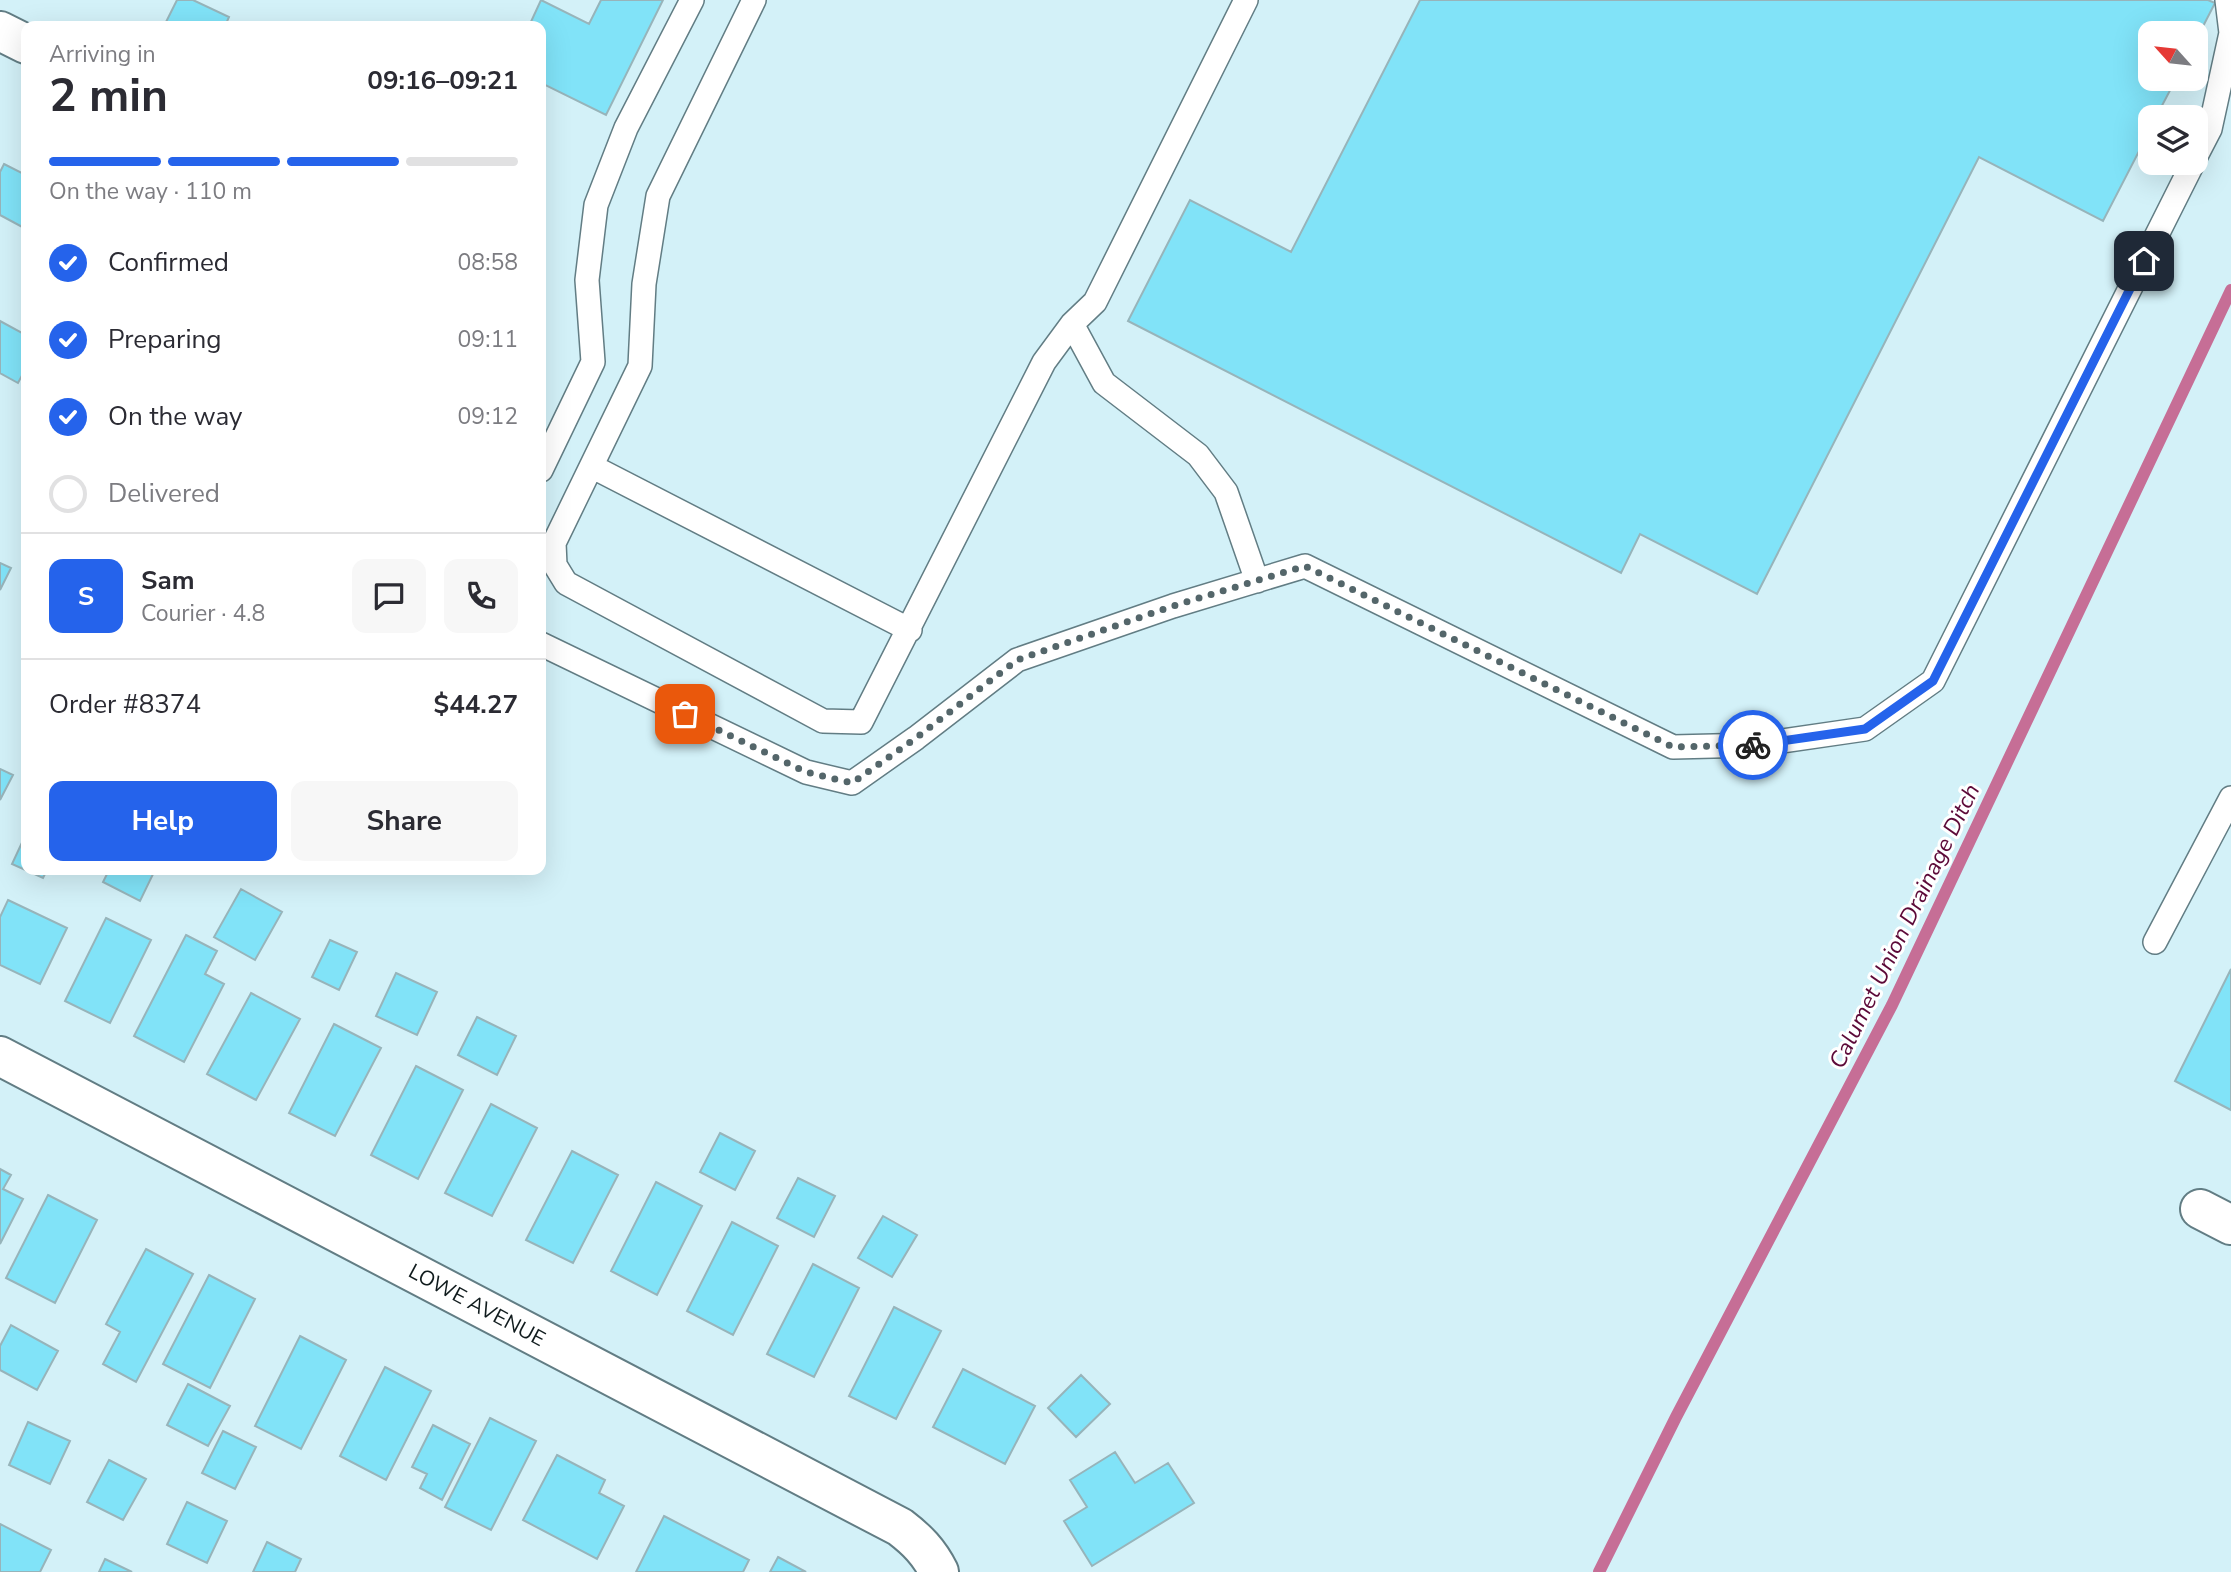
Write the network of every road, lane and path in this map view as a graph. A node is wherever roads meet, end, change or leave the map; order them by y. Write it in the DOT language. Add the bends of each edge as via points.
graph roads {
  1 [pos="692,0"];
  2 [pos="754,0"];
  3 [pos="1246,0"];
  4 [pos="2227,0"];
  5 [pos="0,31"];
  6 [pos="21,42"];
  7 [pos="2208,133"];
  8 [pos="2187,175"];
  9 [pos="1072,324"];
  10 [pos="546,460"];
  11 [pos="593,467"];
  12 [pos="1257,581"];
  13 [pos="910,630"];
  14 [pos="546,646"];
  15 [pos="2231,798"];
  16 [pos="2155,943"];
  17 [pos="0,1056"];
  18 [pos="939,1572"];
  1 -- 10 [label="lane" via="626,128 596,205 587,280 593,362"];
  2 -- 11 [label="lane" via="659,197 644,284 640,366"];
  3 -- 9 [label="lane" via="1095,302"];
  4 -- 7 [label="lane" via="2231,33"];
  5 -- 6 [label="street"];
  8 -- 12 [label="lane" via="1933,681 1865,729 1754,745 1673,747 1305,566"];
  9 -- 12 [label="lane" via="1104,383 1198,455 1226,492"];
  9 -- 13 [label="lane" via="1044,362"];
  11 -- 13 [label="lane"];
  11 -- 13 [label="lane" via="554,543 555,565 566,583 824,721 862,722"];
  12 -- 14 [label="lane" via="1017,660 852,783 806,772"];
  15 -- 16 [label="lane"];
  17 -- 18 [label="street, LOWE AVENUE" via="900,1527 930,1554"];
}
